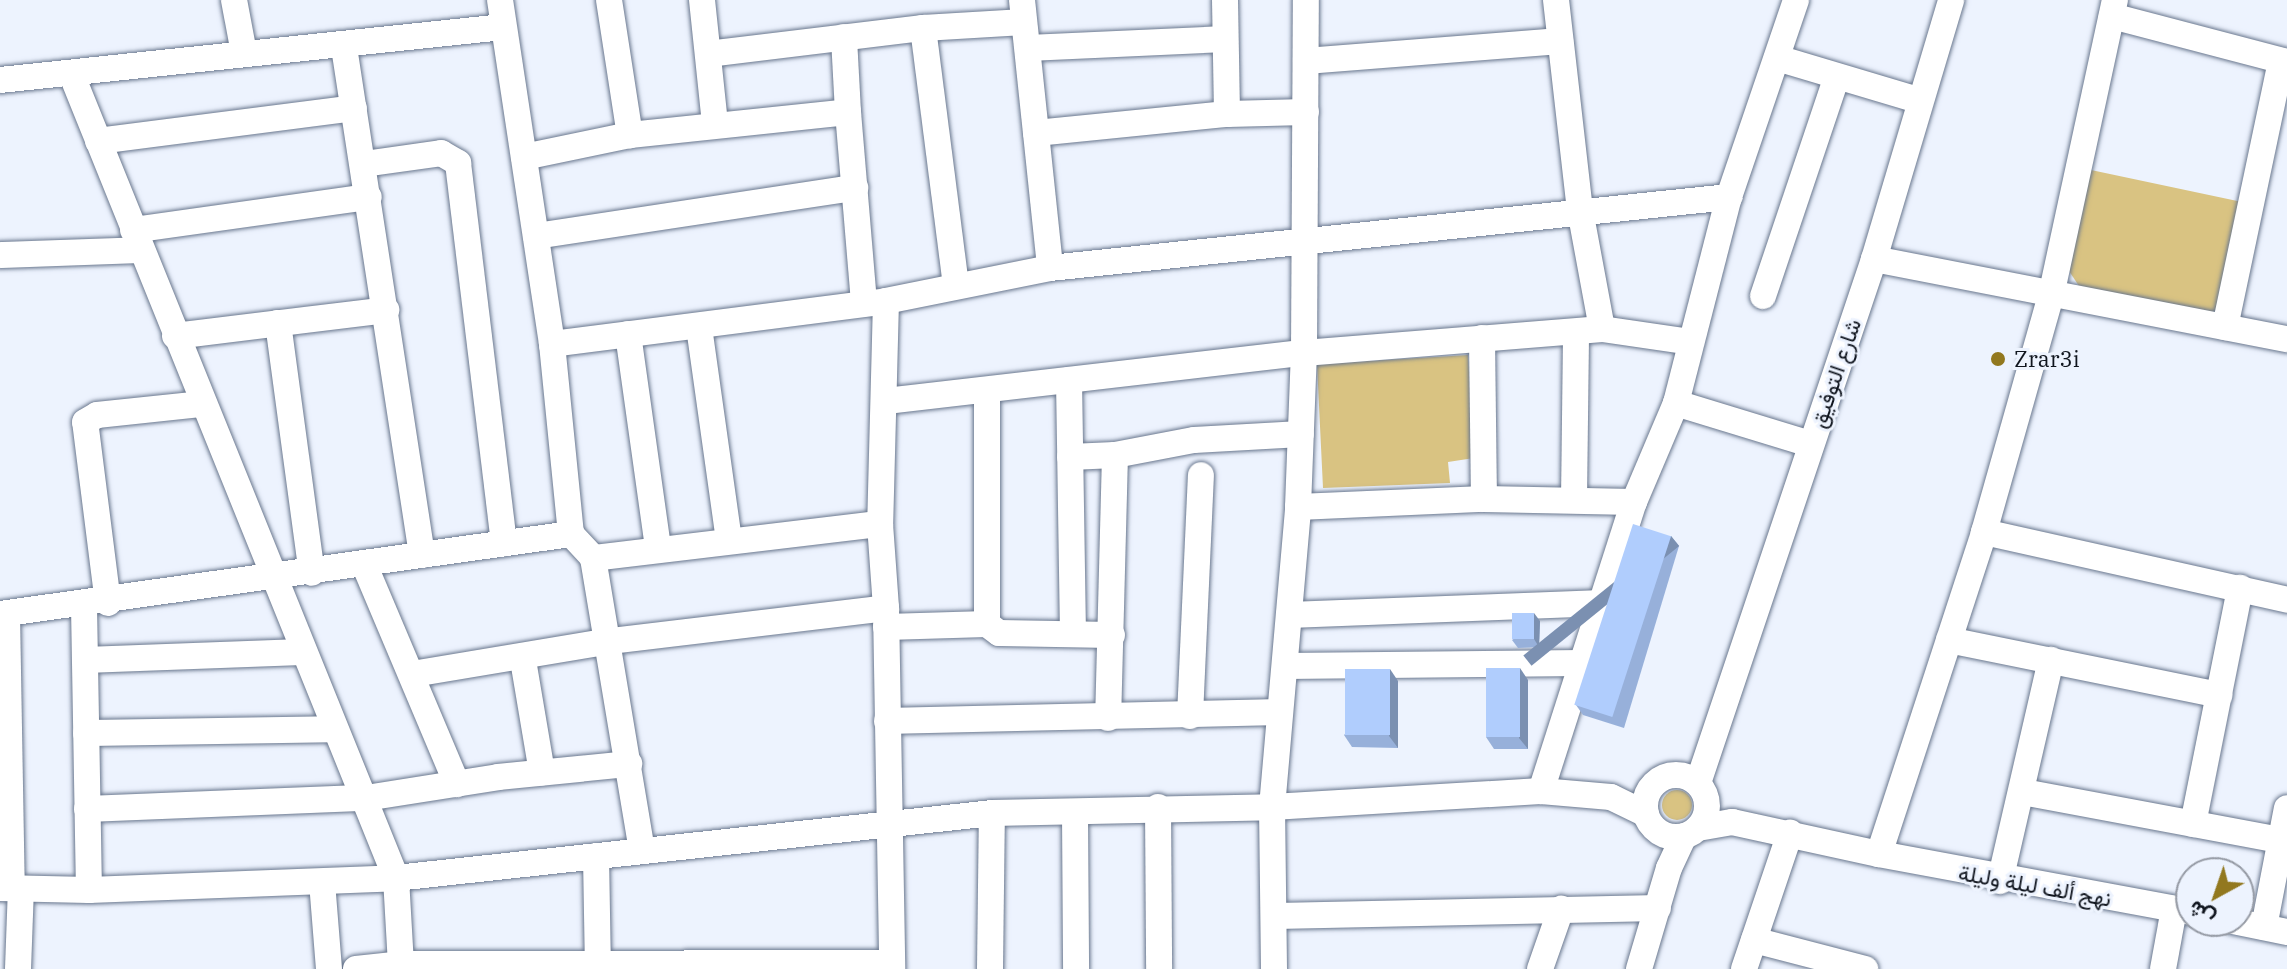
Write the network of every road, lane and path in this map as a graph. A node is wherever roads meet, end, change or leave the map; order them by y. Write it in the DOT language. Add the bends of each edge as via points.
graph roads {
  1 [pos="234,0"];
  2 [pos="500,0"];
  3 [pos="609,0"];
  4 [pos="702,0"];
  5 [pos="1225,0"];
  6 [pos="1306,0"];
  7 [pos="1556,0"];
  8 [pos="1796,0"];
  9 [pos="1951,0"];
  10 [pos="2113,8"];
  11 [pos="1024,24"];
  12 [pos="503,27"];
  13 [pos="923,28"];
  14 [pos="844,37"];
  15 [pos="1225,39"];
  16 [pos="1560,41"];
  17 [pos="344,47"];
  18 [pos="244,53"];
  19 [pos="708,54"];
  20 [pos="1777,58"];
  21 [pos="1306,61"];
  22 [pos="2284,62"];
  23 [pos="71,73"];
  24 [pos="1836,79"];
  25 [pos="0,80"];
  26 [pos="1918,100"];
  27 [pos="354,108"];
  28 [pos="848,112"];
  29 [pos="1306,112"];
  30 [pos="1227,114"];
  31 [pos="715,124"];
  32 [pos="1036,133"];
  33 [pos="630,135"];
  34 [pos="98,141"];
  35 [pos="524,157"];
  36 [pos="364,164"];
  37 [pos="855,188"];
  38 [pos="369,197"];
  39 [pos="1729,197"];
  40 [pos="1580,210"];
  41 [pos="536,236"];
  42 [pos="1308,239"];
  43 [pos="137,240"];
  44 [pos="0,255"];
  45 [pos="1874,259"];
  46 [pos="1050,268"];
  47 [pos="956,284"];
  48 [pos="2052,291"];
  49 [pos="1763,296"];
  50 [pos="875,302"];
  51 [pos="386,310"];
  52 [pos="278,323"];
  53 [pos="699,327"];
  54 [pos="2225,327"];
  55 [pos="1602,329"];
  56 [pos="1576,333"];
  57 [pos="628,334"];
  58 [pos="175,336"];
  59 [pos="1482,338"];
  60 [pos="2287,339"];
  61 [pos="1691,342"];
  62 [pos="552,344"];
  63 [pos="1304,353"];
  64 [pos="1069,380"];
  65 [pos="987,392"];
  66 [pos="886,401"];
  67 [pos="1676,403"];
  68 [pos="202,404"];
  69 [pos="1301,434"];
  70 [pos="1810,444"];
  71 [pos="1115,455"];
  72 [pos="1070,457"];
  73 [pos="1201,475"];
  74 [pos="1484,499"];
  75 [pos="1574,500"];
  76 [pos="1634,502"];
  77 [pos="1298,507"];
  78 [pos="880,524"];
  79 [pos="1984,532"];
  80 [pos="571,534"];
  81 [pos="729,540"];
  82 [pos="504,543"];
  83 [pos="658,548"];
  84 [pos="422,555"];
  85 [pos="593,558"];
  86 [pos="364,564"];
  87 [pos="312,573"];
  88 [pos="272,580"];
  89 [pos="2240,588"];
  90 [pos="2287,600"];
  91 [pos="1603,603"];
  92 [pos="96,604"];
  93 [pos="4,614"];
  94 [pos="1289,615"];
  95 [pos="886,618"];
  96 [pos="987,624"];
  97 [pos="1073,633"];
  98 [pos="1112,635"];
  99 [pos="1949,640"];
  100 [pos="610,641"];
  101 [pos="302,652"];
  102 [pos="85,660"];
  103 [pos="523,660"];
  104 [pos="2051,660"];
  105 [pos="1582,663"];
  106 [pos="1285,666"];
  107 [pos="413,674"];
  108 [pos="2219,695"];
  109 [pos="1279,712"];
  110 [pos="1190,716"];
  111 [pos="1108,718"];
  112 [pos="887,721"];
  113 [pos="334,729"];
  114 [pos="86,733"];
  115 [pos="1714,744"];
  116 [pos="629,764"];
  117 [pos="542,772"];
  118 [pos="1661,779"];
  119 [pos="457,784"];
  120 [pos="1702,790"];
  121 [pos="1541,791"];
  122 [pos="2023,792"];
  123 [pos="1611,797"];
  124 [pos="366,798"];
  125 [pos="1158,807"];
  126 [pos="1272,807"];
  127 [pos="2287,808"];
  128 [pos="87,809"];
  129 [pos="992,813"];
  130 [pos="1075,814"];
  131 [pos="1650,821"];
  132 [pos="1732,822"];
  133 [pos="887,823"];
  134 [pos="2193,824"];
  135 [pos="1691,832"];
  136 [pos="1790,833"];
  137 [pos="2280,840"];
  138 [pos="642,850"];
  139 [pos="1879,854"];
  140 [pos="596,856"];
  141 [pos="1669,868"];
  142 [pos="396,878"];
  143 [pos="2000,881"];
  144 [pos="322,882"];
  145 [pos="11,888"];
  146 [pos="89,890"];
  147 [pos="1658,908"];
  148 [pos="1561,909"];
  149 [pos="2175,909"];
  150 [pos="1277,916"];
  151 [pos="2255,926"];
  152 [pos="2275,930"];
  153 [pos="2175,932"];
  154 [pos="1754,940"];
  155 [pos="401,964"];
  156 [pos="598,966"];
  157 [pos="892,966"];
  158 [pos="18,969"];
  159 [pos="329,969"];
  160 [pos="356,969"];
  161 [pos="990,969"];
  162 [pos="1076,969"];
  163 [pos="1159,969"];
  164 [pos="1274,969"];
  165 [pos="1540,969"];
  166 [pos="1639,969"];
  167 [pos="1744,969"];
  168 [pos="1865,969"];
  169 [pos="2163,969"];
  1 -- 18 [label="street"];
  2 -- 12 [label="street"];
  3 -- 33 [label="street"];
  4 -- 19 [label="street"];
  5 -- 15 [label="street"];
  6 -- 21 [label="street"];
  7 -- 16 [label="street"];
  8 -- 20 [label="street"];
  9 -- 26 [label="street, شارع التوفيق"];
  10 -- 22 [label="street"];
  10 -- 48 [label="street"];
  11 -- 13 [label="street"];
  11 -- 15 [label="street"];
  11 -- 32 [label="street"];
  12 -- 17 [label="street"];
  12 -- 35 [label="street"];
  13 -- 14 [label="street"];
  13 -- 47 [label="street"];
  14 -- 19 [label="street"];
  14 -- 28 [label="street"];
  15 -- 30 [label="street"];
  16 -- 21 [label="street"];
  16 -- 40 [label="street"];
  17 -- 18 [label="street"];
  17 -- 27 [label="street"];
  18 -- 23 [label="street"];
  19 -- 31 [label="street"];
  20 -- 24 [label="street"];
  20 -- 39 [label="street"];
  21 -- 29 [label="street"];
  22 -- 54 [label="street"];
  23 -- 25 [label="street"];
  23 -- 34 [label="street"];
  24 -- 26 [label="street"];
  24 -- 49 [label="street"];
  26 -- 45 [label="street, شارع التوفيق"];
  27 -- 34 [label="street"];
  27 -- 36 [label="street"];
  28 -- 31 [label="street"];
  28 -- 37 [label="street"];
  29 -- 30 [label="street"];
  29 -- 42 [label="street"];
  30 -- 32 [label="street"];
  31 -- 33 [label="street"];
  32 -- 46 [label="street"];
  33 -- 35 [label="street"];
  34 -- 43 [label="street"];
  35 -- 41 [label="street"];
  36 -- 38 [label="street"];
  36 -- 82 [label="street" via="441,153 458,163"];
  37 -- 41 [label="street"];
  37 -- 50 [label="street"];
  38 -- 43 [label="street"];
  38 -- 51 [label="street"];
  39 -- 40 [label="street"];
  39 -- 61 [label="street"];
  40 -- 42 [label="street"];
  40 -- 55 [label="street"];
  41 -- 62 [label="street"];
  42 -- 46 [label="street"];
  42 -- 63 [label="street"];
  43 -- 44 [label="street"];
  43 -- 58 [label="street"];
  45 -- 48 [label="street"];
  45 -- 70 [label="street, شارع التوفيق"];
  46 -- 47 [label="street"];
  47 -- 50 [label="street"];
  48 -- 54 [label="street"];
  48 -- 79 [label="street"];
  50 -- 53 [label="street"];
  50 -- 66 [label="street"];
  51 -- 52 [label="street"];
  51 -- 84 [label="street"];
  52 -- 58 [label="street"];
  52 -- 87 [label="street"];
  53 -- 57 [label="street"];
  53 -- 81 [label="street"];
  54 -- 60 [label="street"];
  55 -- 56 [label="street"];
  55 -- 61 [label="street"];
  56 -- 59 [label="street"];
  56 -- 75 [label="street"];
  57 -- 62 [label="street"];
  57 -- 83 [label="street"];
  58 -- 68 [label="street"];
  59 -- 63 [label="street"];
  59 -- 74 [label="street"];
  61 -- 67 [label="street"];
  62 -- 80 [label="street"];
  63 -- 64 [label="street"];
  63 -- 69 [label="street"];
  64 -- 65 [label="street"];
  64 -- 72 [label="street"];
  65 -- 66 [label="street"];
  65 -- 96 [label="street"];
  66 -- 78 [label="street"];
  67 -- 70 [label="street"];
  67 -- 76 [label="street"];
  68 -- 88 [label="street"];
  68 -- 92 [label="street" via="97,415 85,422"];
  69 -- 71 [label="street" via="1194,440"];
  69 -- 77 [label="street"];
  70 -- 115 [label="street, شارع التوفيق"];
  71 -- 72 [label="street"];
  71 -- 98 [label="street"];
  72 -- 97 [label="street"];
  73 -- 110 [label="street"];
  74 -- 75 [label="street"];
  74 -- 77 [label="street"];
  75 -- 76 [label="street"];
  76 -- 91 [label="street"];
  77 -- 94 [label="street"];
  78 -- 81 [label="street"];
  78 -- 95 [label="street"];
  79 -- 89 [label="street"];
  79 -- 99 [label="street"];
  80 -- 82 [label="street"];
  80 -- 85 [label="street"];
  81 -- 83 [label="street"];
  82 -- 84 [label="street"];
  83 -- 85 [label="street"];
  84 -- 86 [label="street"];
  85 -- 100 [label="street"];
  86 -- 87 [label="street"];
  86 -- 107 [label="street"];
  87 -- 88 [label="street"];
  88 -- 92 [label="street"];
  88 -- 101 [label="street"];
  89 -- 90 [label="street"];
  89 -- 108 [label="street"];
  91 -- 94 [label="street"];
  91 -- 105 [label="street"];
  92 -- 93 [label="street"];
  92 -- 102 [label="street"];
  93 -- 145 [label="street"];
  94 -- 106 [label="street"];
  95 -- 96 [label="street"];
  95 -- 100 [label="street"];
  95 -- 112 [label="street"];
  96 -- 97 [label="street" via="999,633"];
  97 -- 98 [label="street"];
  98 -- 111 [label="street"];
  99 -- 104 [label="street"];
  99 -- 139 [label="street"];
  100 -- 103 [label="street"];
  100 -- 116 [label="street"];
  101 -- 102 [label="street"];
  101 -- 113 [label="street"];
  102 -- 114 [label="street"];
  103 -- 107 [label="street"];
  103 -- 117 [label="street"];
  104 -- 108 [label="street"];
  104 -- 122 [label="street"];
  105 -- 106 [label="street"];
  105 -- 121 [label="street"];
  106 -- 109 [label="street"];
  107 -- 119 [label="street"];
  108 -- 134 [label="street"];
  109 -- 110 [label="street"];
  109 -- 126 [label="street"];
  110 -- 111 [label="street"];
  111 -- 112 [label="street"];
  112 -- 133 [label="street"];
  113 -- 114 [label="street"];
  113 -- 124 [label="street"];
  114 -- 128 [label="street"];
  115 -- 118 [label="street"];
  115 -- 120 [label="street, شارع التوفيق"];
  116 -- 117 [label="street"];
  116 -- 138 [label="street"];
  117 -- 119 [label="street"];
  118 -- 120 [label="street" via="1684,775"];
  118 -- 123 [label="street"];
  118 -- 131 [label="street" via="1646,797"];
  119 -- 124 [label="street"];
  120 -- 132 [label="street"];
  120 -- 135 [label="street" via="1706,814"];
  121 -- 123 [label="street"];
  121 -- 126 [label="street"];
  122 -- 134 [label="street"];
  122 -- 143 [label="street"];
  123 -- 131 [label="street"];
  124 -- 128 [label="street"];
  124 -- 142 [label="street"];
  125 -- 126 [label="street"];
  125 -- 130 [label="street"];
  125 -- 163 [label="street"];
  126 -- 150 [label="street"];
  127 -- 137 [label="street"];
  128 -- 146 [label="street"];
  129 -- 130 [label="street"];
  129 -- 133 [label="street"];
  129 -- 161 [label="street"];
  130 -- 162 [label="street"];
  131 -- 135 [label="street" via="1668,836"];
  131 -- 141 [label="street"];
  132 -- 135 [label="street"];
  132 -- 136 [label="street, نهج ألف ليلة وليلة"];
  133 -- 138 [label="street"];
  133 -- 157 [label="street"];
  134 -- 137 [label="street"];
  135 -- 141 [label="street"];
  136 -- 139 [label="street, نهج ألف ليلة وليلة"];
  136 -- 154 [label="street"];
  137 -- 152 [label="street"];
  138 -- 140 [label="street"];
  139 -- 143 [label="street, نهج ألف ليلة وليلة"];
  140 -- 142 [label="street"];
  140 -- 156 [label="street"];
  141 -- 147 [label="street"];
  142 -- 144 [label="street"];
  142 -- 155 [label="street"];
  143 -- 149 [label="street, نهج ألف ليلة وليلة"];
  144 -- 146 [label="street"];
  144 -- 159 [label="street"];
  145 -- 146 [label="street"];
  145 -- 158 [label="street"];
  147 -- 148 [label="street"];
  147 -- 166 [label="street"];
  148 -- 150 [label="street"];
  148 -- 165 [label="street"];
  150 -- 164 [label="street"];
  151 -- 152 [label="street"];
  153 -- 169 [label="street"];
  154 -- 167 [label="street"];
  154 -- 168 [label="street"];
  155 -- 156 [label="street"];
  155 -- 160 [label="street"];
  156 -- 157 [label="street"];
}
